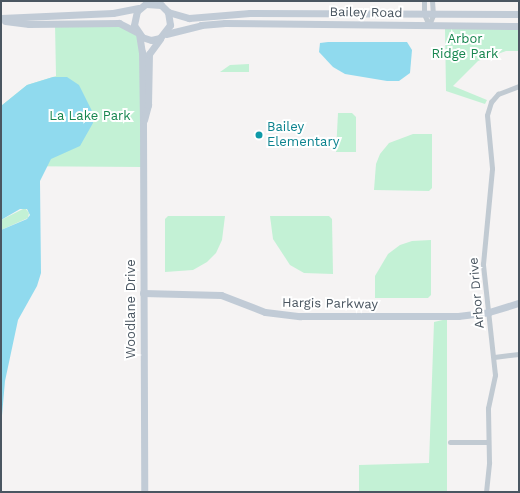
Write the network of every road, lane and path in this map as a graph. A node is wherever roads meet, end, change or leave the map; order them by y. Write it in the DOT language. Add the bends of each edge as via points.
graph roads {
  1 [pos="424,1"];
  2 [pos="432,1"];
  3 [pos="145,4"];
  4 [pos="166,7"];
  5 [pos="424,14"];
  6 [pos="519,14"];
  7 [pos="432,15"];
  8 [pos="1,19"];
  9 [pos="429,25"];
  10 [pos="519,26"];
  11 [pos="138,33"];
  12 [pos="165,34"];
  13 [pos="519,86"];
  14 [pos="143,126"];
  15 [pos="143,293"];
  16 [pos="519,303"];
  17 [pos="488,312"];
  18 [pos="519,354"];
  19 [pos="494,357"];
  20 [pos="450,442"];
  21 [pos="488,442"];
  22 [pos="144,492"];
  23 [pos="486,492"];
  1 -- 5 [label="street"];
  2 -- 7 [label="street"];
  3 -- 4 [label="main road" via="156,3"];
  3 -- 8 [label="main road" via="105,13"];
  3 -- 11 [label="main road" via="134,18"];
  4 -- 5 [label="main road, Bailey Road" via="189,18 250,13"];
  4 -- 12 [label="main road" via="170,26"];
  5 -- 7 [label="main road, Bailey Road"];
  5 -- 9 [label="street"];
  6 -- 7 [label="main road, Bailey Road"];
  7 -- 9 [label="street"];
  8 -- 11 [label="main road" via="29,24 125,24"];
  9 -- 10 [label="main road, Bailey Road"];
  9 -- 12 [label="main road, Bailey Road" via="225,23 201,25"];
  11 -- 12 [label="main road" via="151,40"];
  11 -- 14 [label="main road, Woodlane Drive" via="142,52"];
  12 -- 14 [label="main road, Woodlane Drive" via="149,54 148,106"];
  13 -- 17 [label="street, Arbor Drive" via="498,94 491,102 486,115 492,168 483,252"];
  14 -- 15 [label="main road, Woodlane Drive"];
  15 -- 17 [label="main road, Hargis Parkway" via="221,295 265,312 286,316 447,317"];
  15 -- 22 [label="main road, Woodlane Drive"];
  16 -- 17 [label="main road, Hargis Parkway"];
  17 -- 19 [label="street, Arbor Drive"];
  18 -- 19 [label="street"];
  19 -- 21 [label="street, Arbor Drive" via="494,386 488,408"];
  20 -- 21 [label="street"];
  21 -- 23 [label="street, Arbor Drive"];
}
